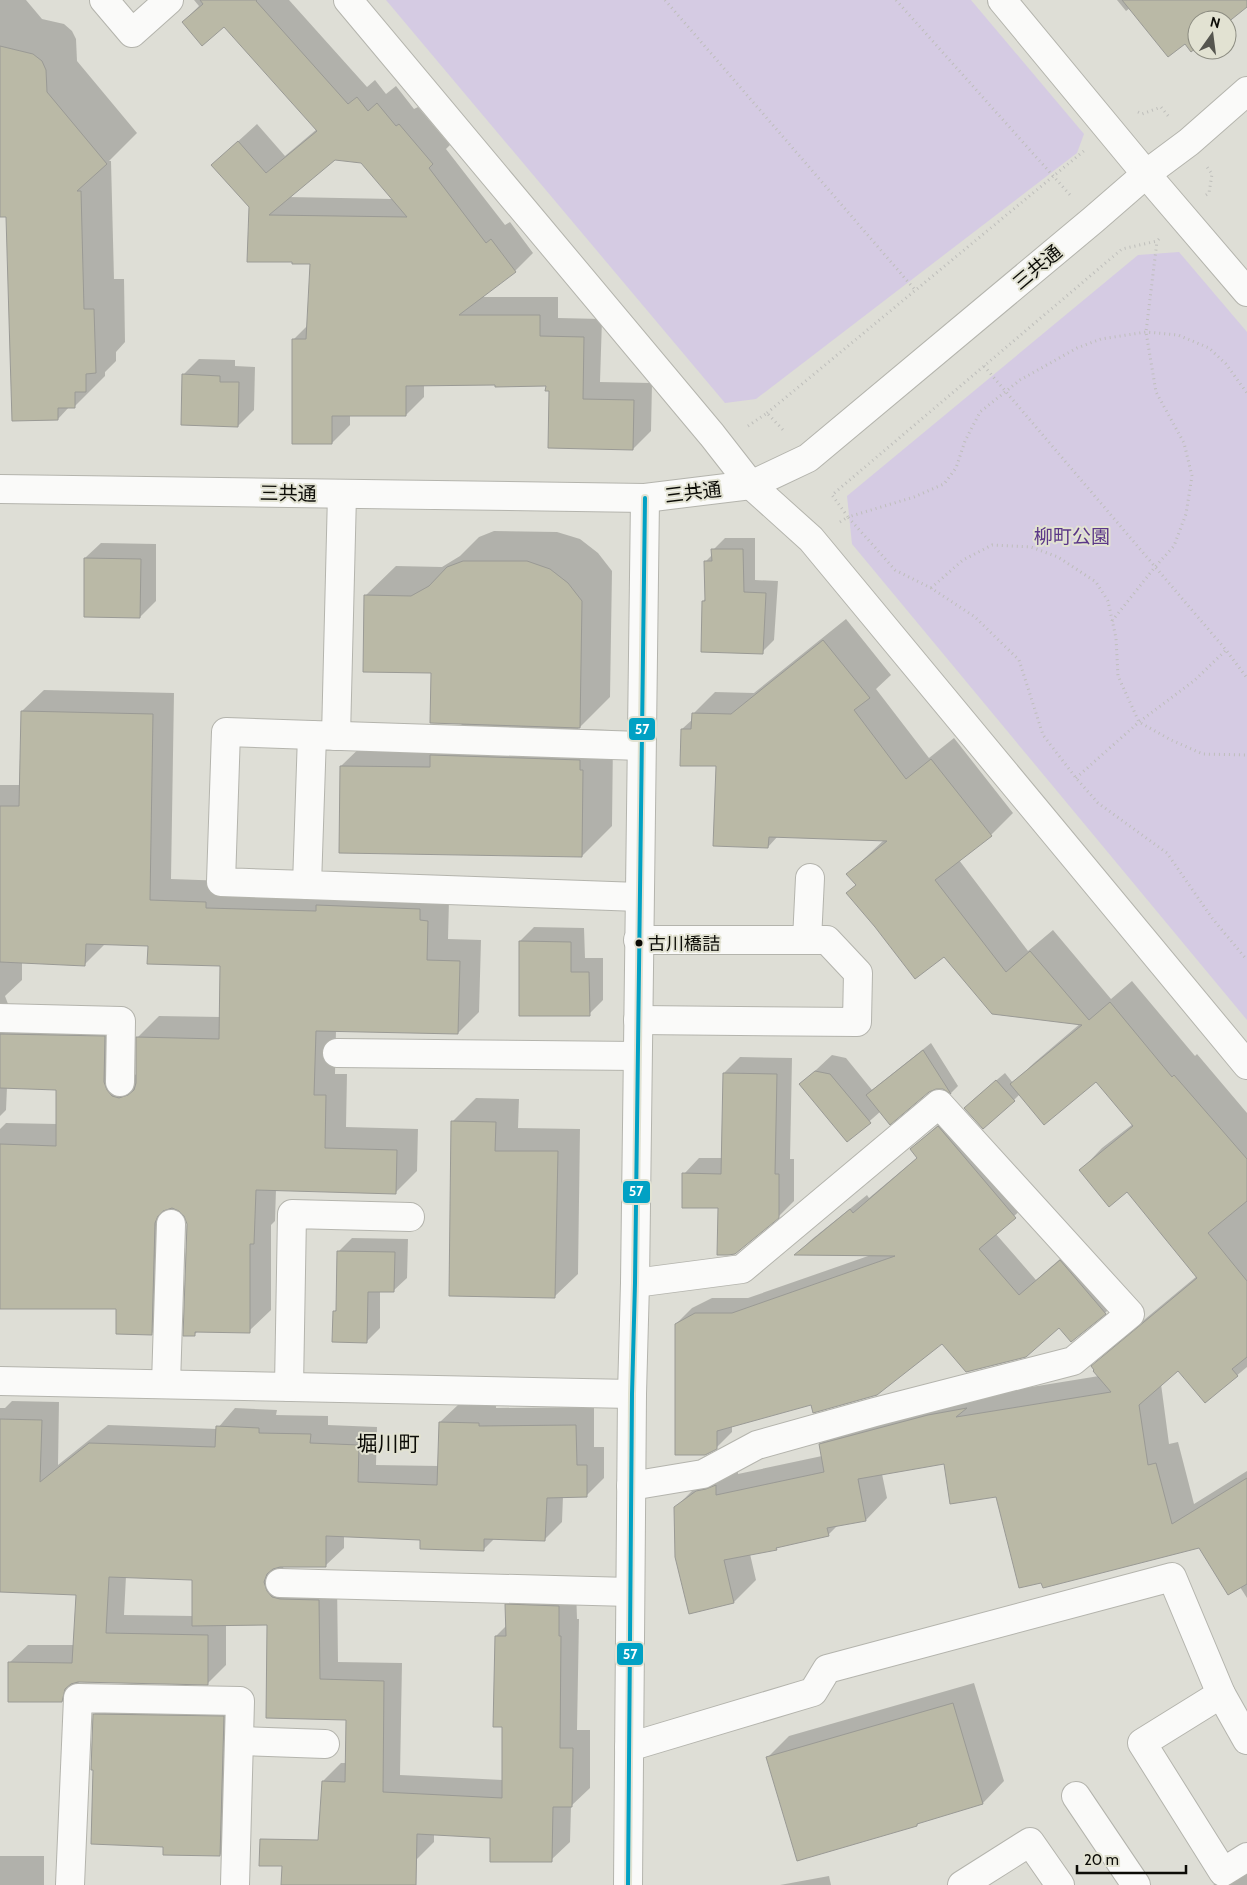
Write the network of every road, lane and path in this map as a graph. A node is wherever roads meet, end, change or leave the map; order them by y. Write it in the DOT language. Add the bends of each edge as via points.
graph roads {
  1 [pos="104,0"];
  2 [pos="170,0"];
  3 [pos="348,0"];
  4 [pos="665,0"];
  5 [pos="896,0"];
  6 [pos="1002,0"];
  7 [pos="1247,91"];
  8 [pos="1110,130"];
  9 [pos="1146,174"];
  10 [pos="1053,177"];
  11 [pos="1182,215"];
  12 [pos="1093,220"];
  13 [pos="1157,241"];
  14 [pos="916,290"];
  15 [pos="1247,292"];
  16 [pos="1146,332"];
  17 [pos="984,366"];
  18 [pos="1004,391"];
  19 [pos="1247,393"];
  20 [pos="767,413"];
  21 [pos="743,429"];
  22 [pos="785,432"];
  23 [pos="751,485"];
  24 [pos="0,489"];
  25 [pos="342,494"];
  26 [pos="645,498"];
  27 [pos="848,517"];
  28 [pos="811,539"];
  29 [pos="1154,567"];
  30 [pos="931,588"];
  31 [pos="1112,620"];
  32 [pos="1226,650"];
  33 [pos="1247,678"];
  34 [pos="1139,722"];
  35 [pos="324,735"];
  36 [pos="641,746"];
  37 [pos="1247,755"];
  38 [pos="1076,778"];
  39 [pos="810,878"];
  40 [pos="307,885"];
  41 [pos="639,897"];
  42 [pos="638,940"];
  43 [pos="806,940"];
  44 [pos="1247,960"];
  45 [pos="0,1018"];
  46 [pos="638,1020"];
  47 [pos="337,1053"];
  48 [pos="637,1056"];
  49 [pos="1247,1065"];
  50 [pos="120,1082"];
  51 [pos="410,1216"];
  52 [pos="171,1224"];
  53 [pos="635,1283"];
  54 [pos="0,1381"];
  55 [pos="166,1384"];
  56 [pos="289,1387"];
  57 [pos="632,1394"];
  58 [pos="630,1486"];
  59 [pos="280,1583"];
  60 [pos="630,1592"];
  61 [pos="1221,1694"];
  62 [pos="1247,1740"];
  63 [pos="239,1741"];
  64 [pos="324,1744"];
  65 [pos="629,1746"];
  66 [pos="1076,1796"];
  67 [pos="1247,1857"];
  68 [pos="70,1885"];
  69 [pos="235,1885"];
  70 [pos="628,1885"];
  71 [pos="962,1885"];
  72 [pos="1060,1885"];
  73 [pos="1136,1885"];
  1 -- 2 [label="street" via="132,32"];
  3 -- 23 [label="street"];
  4 -- 14 [label="path"];
  5 -- 10 [label="path"];
  6 -- 8 [label="street"];
  7 -- 9 [label="street, 三共通"];
  8 -- 9 [label="street"];
  8 -- 10 [label="path"];
  9 -- 11 [label="street"];
  9 -- 12 [label="street, 三共通"];
  10 -- 12 [label="path"];
  10 -- 14 [label="path"];
  11 -- 13 [label="path"];
  11 -- 15 [label="street"];
  12 -- 23 [label="street, 三共通" via="808,458"];
  13 -- 16 [label="path"];
  13 -- 17 [label="path" via="1122,249"];
  14 -- 20 [label="path"];
  16 -- 18 [label="path" via="1101,339 1077,348"];
  16 -- 19 [label="path" via="1178,335 1209,348 1226,364"];
  16 -- 29 [label="path" via="1156,392 1184,443 1192,476 1186,514 1174,546"];
  17 -- 18 [label="path"];
  17 -- 27 [label="path" via="832,495"];
  18 -- 27 [label="path" via="980,412 956,468 944,484 914,497"];
  18 -- 29 [label="path"];
  20 -- 21 [label="path"];
  20 -- 22 [label="path"];
  23 -- 26 [label="street, 三共通"];
  23 -- 28 [label="street"];
  24 -- 25 [label="street, 三共通"];
  25 -- 26 [label="street, 三共通"];
  25 -- 35 [label="street"];
  26 -- 36 [label="street"];
  27 -- 28 [label="path"];
  27 -- 30 [label="path" via="895,570"];
  28 -- 49 [label="street"];
  29 -- 31 [label="path"];
  29 -- 32 [label="path"];
  30 -- 31 [label="path" via="963,560 992,544 1031,547 1058,556 1096,582 1108,601"];
  30 -- 38 [label="path" via="975,617 1019,660 1043,735"];
  31 -- 34 [label="path" via="1118,676"];
  32 -- 33 [label="path"];
  32 -- 34 [label="path" via="1195,680"];
  34 -- 37 [label="path" via="1203,754"];
  34 -- 38 [label="path"];
  35 -- 36 [label="street"];
  35 -- 40 [label="street"];
  35 -- 40 [label="street" via="226,732 221,882"];
  36 -- 41 [label="street"];
  38 -- 44 [label="path" via="1098,802 1167,853 1212,918"];
  39 -- 43 [label="street"];
  40 -- 41 [label="street"];
  41 -- 42 [label="street"];
  42 -- 43 [label="street"];
  42 -- 46 [label="street"];
  43 -- 46 [label="street" via="827,940 858,973 857,1022"];
  45 -- 50 [label="street" via="121,1021"];
  46 -- 48 [label="street"];
  47 -- 48 [label="street"];
  48 -- 53 [label="street"];
  51 -- 56 [label="street" via="292,1214"];
  52 -- 55 [label="street"];
  53 -- 57 [label="street"];
  53 -- 58 [label="street" via="742,1269 939,1104 1130,1314 1073,1361 757,1445 703,1474"];
  54 -- 55 [label="street"];
  55 -- 56 [label="street"];
  56 -- 57 [label="street"];
  57 -- 58 [label="street"];
  58 -- 60 [label="street"];
  59 -- 60 [label="street"];
  60 -- 65 [label="street"];
  61 -- 62 [label="street"];
  61 -- 65 [label="street" via="1172,1577 827,1669 813,1692"];
  61 -- 67 [label="street" via="1142,1743 1224,1872"];
  63 -- 64 [label="street"];
  63 -- 68 [label="street" via="240,1701 78,1698"];
  63 -- 69 [label="street"];
  65 -- 70 [label="street"];
  66 -- 73 [label="street"];
  71 -- 72 [label="street" via="1030,1842"];
}
